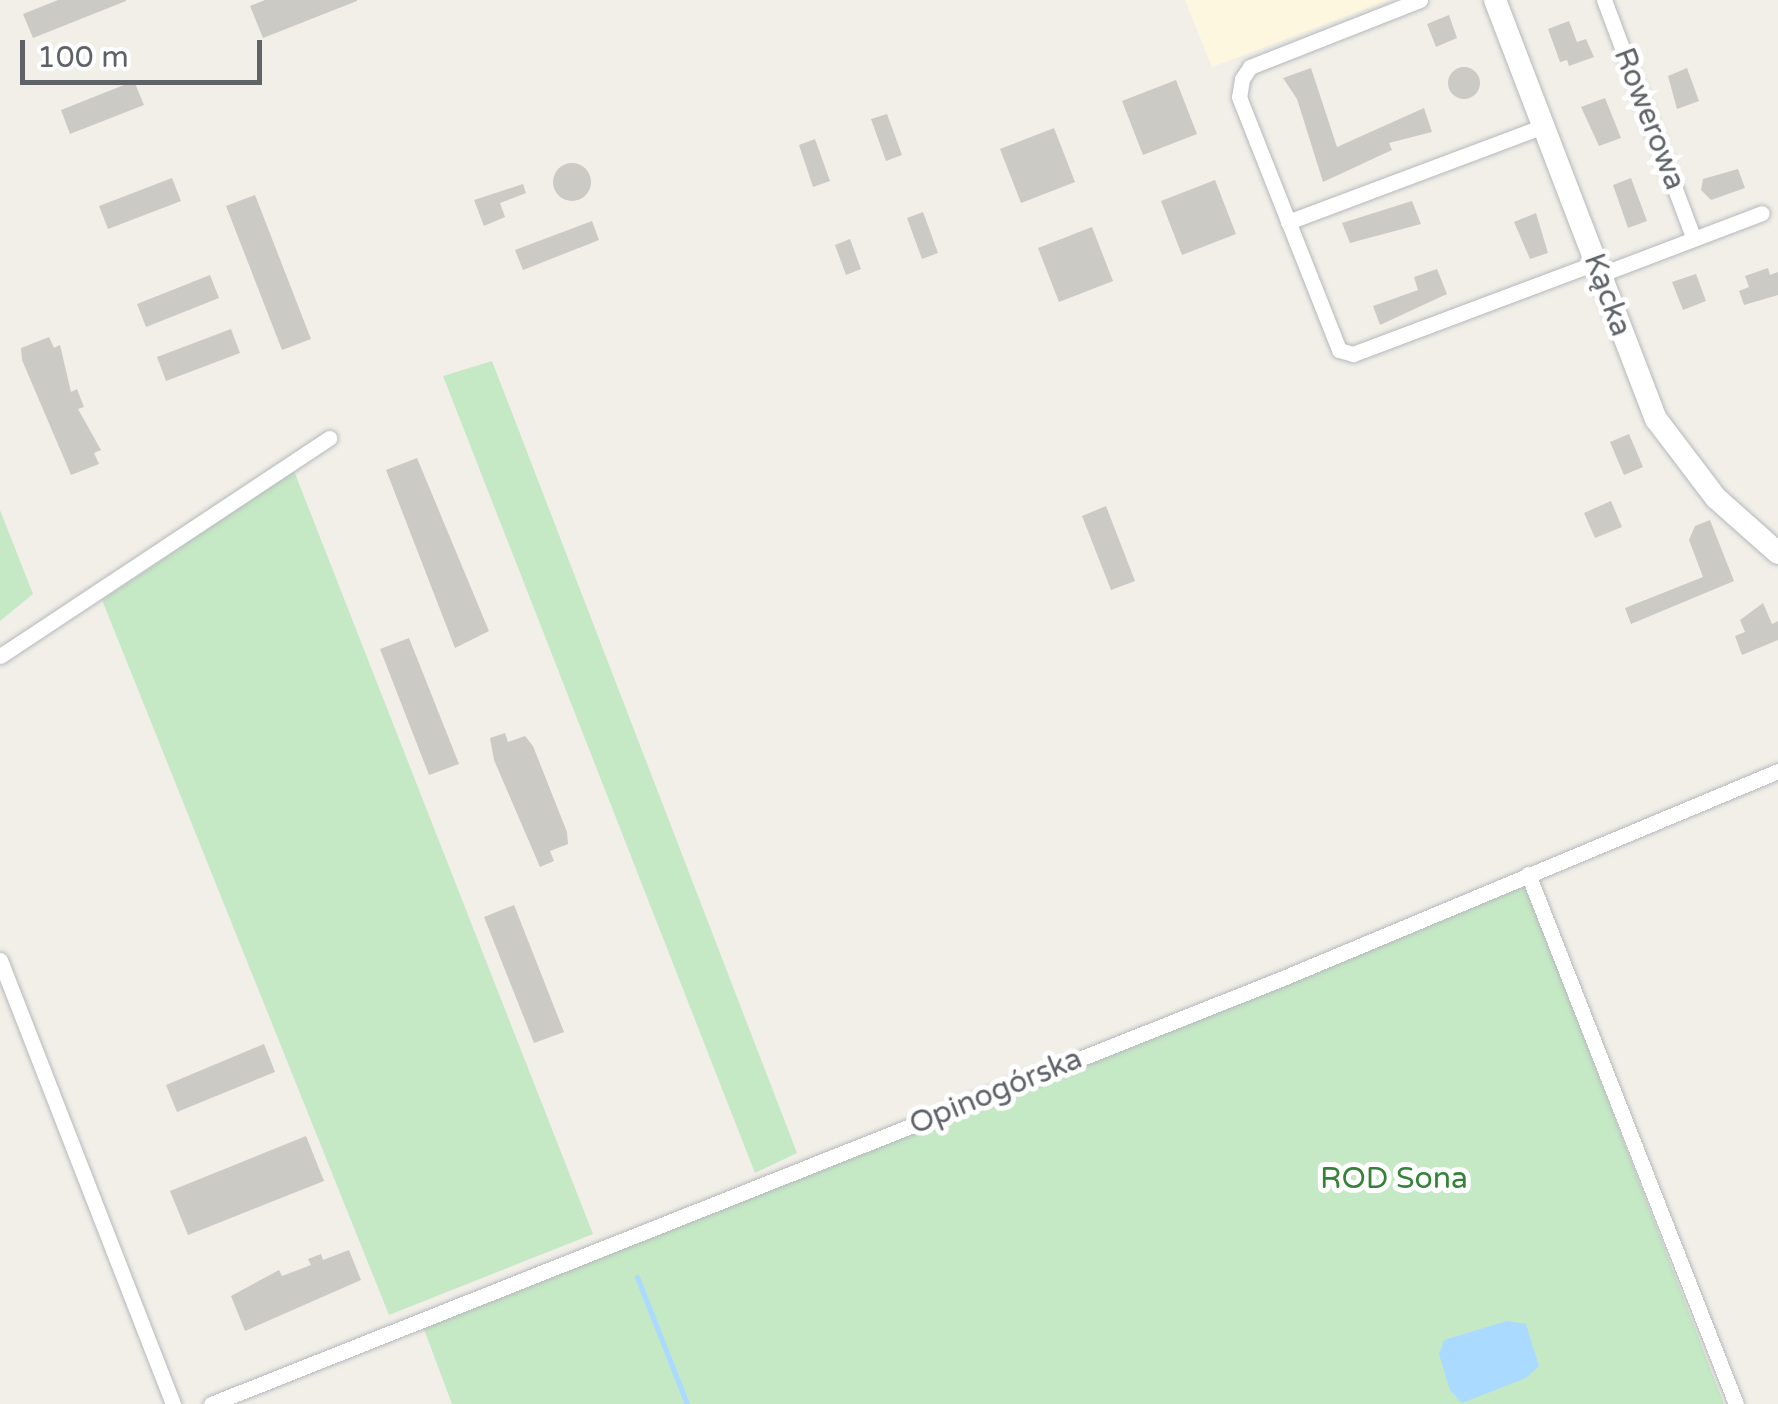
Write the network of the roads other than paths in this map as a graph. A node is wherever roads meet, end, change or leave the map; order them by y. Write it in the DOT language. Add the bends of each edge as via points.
graph roads {
  1 [pos="1420,0"];
  2 [pos="1495,0"];
  3 [pos="1604,0"];
  4 [pos="1543,126"];
  5 [pos="1762,213"];
  6 [pos="1288,222"];
  7 [pos="1694,239"];
  8 [pos="1597,269"];
  9 [pos="330,438"];
  10 [pos="1778,553"];
  11 [pos="0,656"];
  12 [pos="1778,771"];
  13 [pos="1528,874"];
  14 [pos="0,960"];
  15 [pos="173,1404"];
  16 [pos="212,1404"];
  17 [pos="1736,1404"];
  1 -- 6 [label="street" via="1250,68 1242,79 1239,96"];
  2 -- 4 [label="street, Kącka"];
  3 -- 7 [label="street, Rowerowa"];
  4 -- 6 [label="street"];
  4 -- 8 [label="street, Kącka"];
  5 -- 7 [label="street"];
  6 -- 8 [label="street" via="1339,350 1354,354"];
  7 -- 8 [label="street"];
  8 -- 10 [label="street, Kącka" via="1656,419 1716,498"];
  9 -- 11 [label="street"];
  12 -- 13 [label="street, Opinogórska"];
  13 -- 16 [label="street, Opinogórska"];
  13 -- 17 [label="street"];
  14 -- 15 [label="street"];
}
